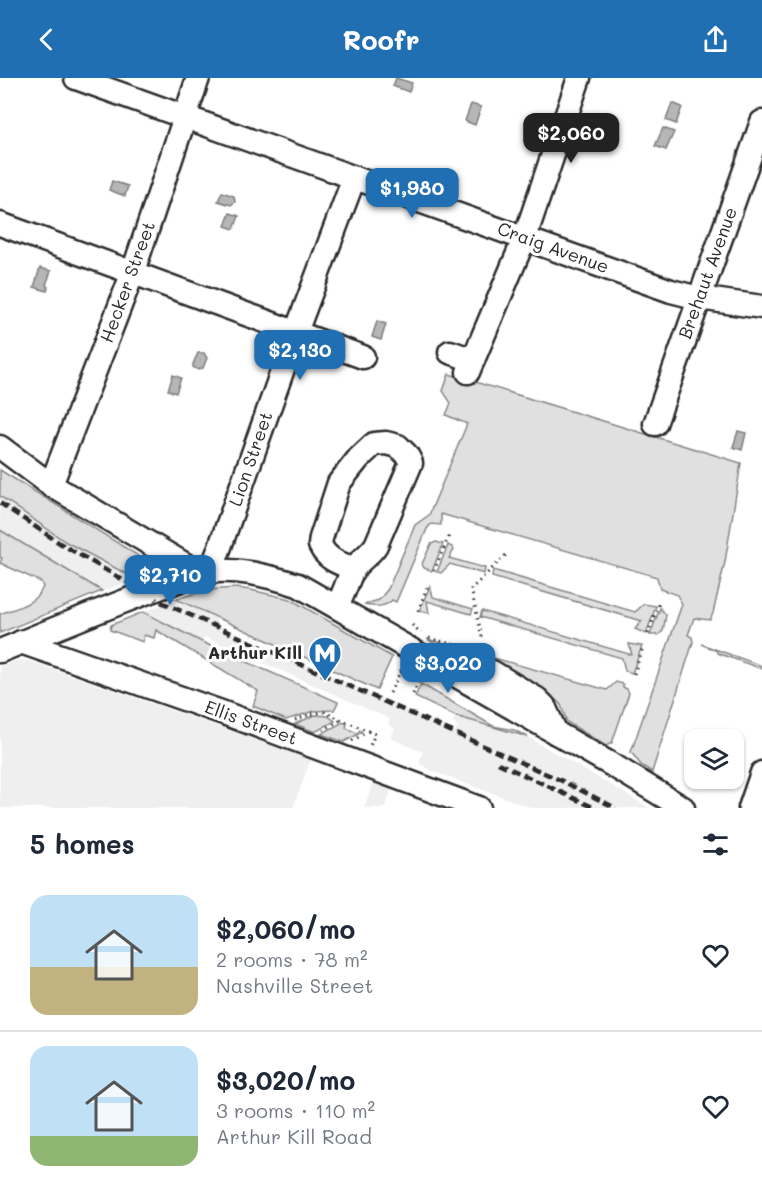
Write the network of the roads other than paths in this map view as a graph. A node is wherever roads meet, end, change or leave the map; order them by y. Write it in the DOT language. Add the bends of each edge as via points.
graph roads {
  1 [pos="76,78"];
  2 [pos="198,78"];
  3 [pos="579,78"];
  4 [pos="184,116"];
  5 [pos="762,122"];
  6 [pos="354,178"];
  7 [pos="0,224"];
  8 [pos="525,237"];
  9 [pos="133,273"];
  10 [pos="699,298"];
  11 [pos="762,307"];
  12 [pos="296,332"];
  13 [pos="450,352"];
  14 [pos="363,357"];
  15 [pos="655,424"];
  16 [pos="0,447"];
  17 [pos="51,485"];
  18 [pos="147,542"];
  19 [pos="354,569"];
  20 [pos="206,573"];
  21 [pos="148,592"];
  22 [pos="337,606"];
  23 [pos="21,642"];
  24 [pos="0,651"];
  25 [pos="762,773"];
  26 [pos="479,808"];
  27 [pos="683,808"];
  28 [pos="750,808"];
  1 -- 4 [label="street, Craig Avenue"];
  2 -- 4 [label="street, Hecker Street"];
  3 -- 8 [label="street"];
  4 -- 6 [label="street, Craig Avenue"];
  4 -- 9 [label="street, Hecker Street"];
  5 -- 10 [label="street, Brehaut Avenue"];
  6 -- 8 [label="street, Craig Avenue"];
  6 -- 12 [label="street, Lion Street"];
  7 -- 9 [label="street"];
  8 -- 10 [label="street, Craig Avenue"];
  8 -- 13 [label="street" via="470,366"];
  9 -- 12 [label="street"];
  9 -- 17 [label="street, Hecker Street"];
  10 -- 11 [label="street, Craig Avenue"];
  10 -- 15 [label="street, Brehaut Avenue"];
  12 -- 14 [label="street"];
  12 -- 20 [label="street, Lion Street"];
  16 -- 17 [label="street"];
  17 -- 18 [label="street"];
  18 -- 20 [label="street"];
  18 -- 21 [label="street" via="158,564"];
  19 -- 19 [label="street" via="376,545 411,463 398,447 386,443 374,444 339,483 321,538 326,556"];
  19 -- 22 [label="street"];
  20 -- 21 [label="street"];
  20 -- 22 [label="street" via="241,572 282,580"];
  21 -- 23 [label="street, bridge"];
  22 -- 27 [label="street"];
  23 -- 24 [label="street"];
  23 -- 26 [label="street, Ellis Street"];
  25 -- 28 [label="street"];
}
